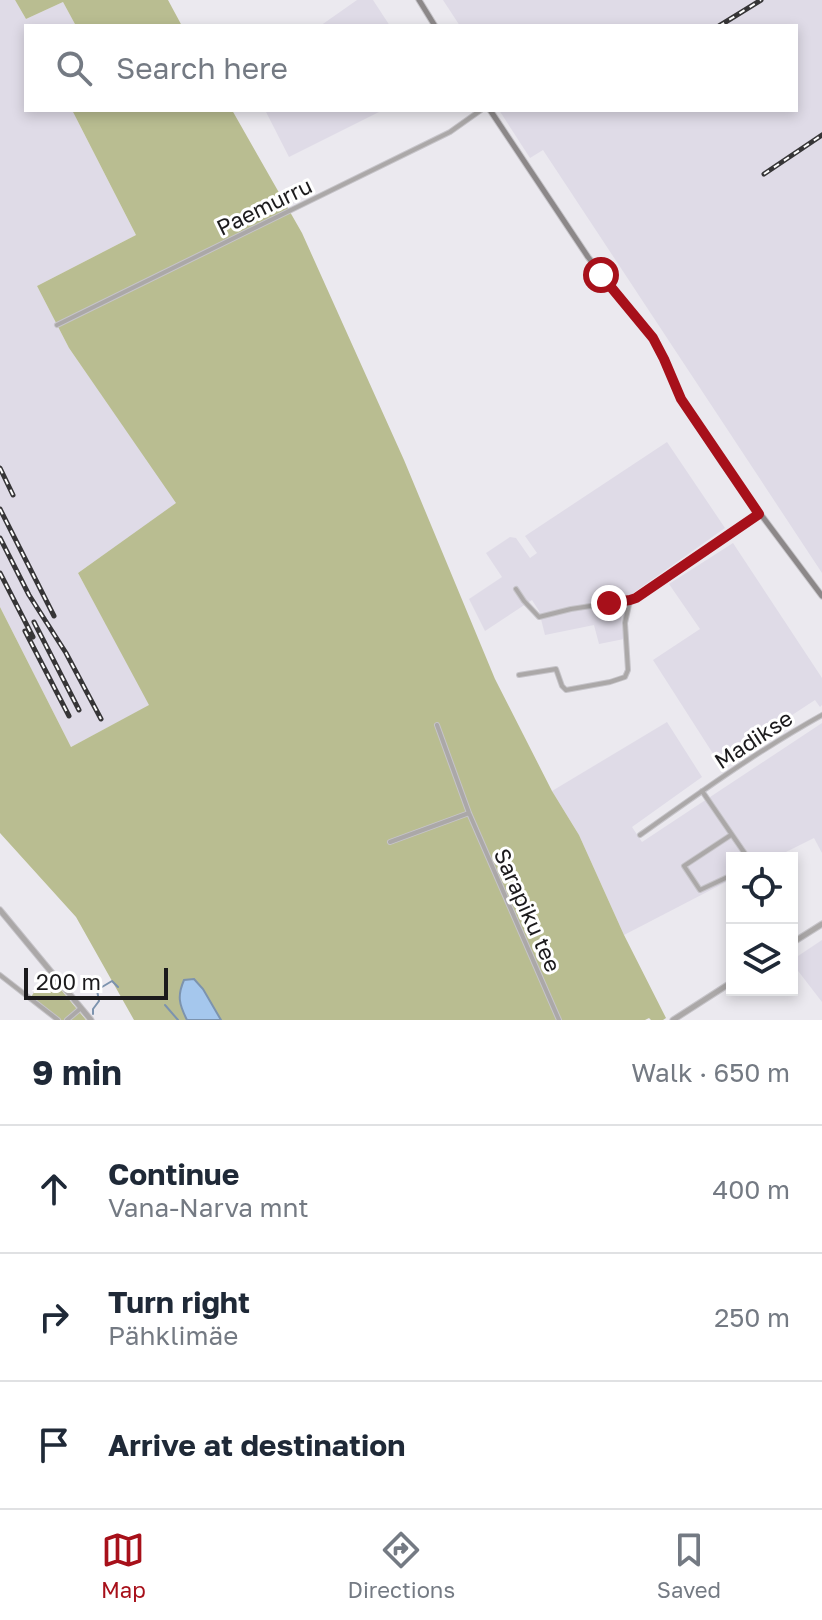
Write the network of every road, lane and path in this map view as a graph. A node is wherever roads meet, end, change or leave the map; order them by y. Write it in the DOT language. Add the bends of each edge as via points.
graph roads {
  1 [pos="419,0"];
  2 [pos="434,24"];
  3 [pos="478,112"];
  4 [pos="491,112"];
  5 [pos="57,325"];
  6 [pos="759,514"];
  7 [pos="516,589"];
  8 [pos="822,596"];
  9 [pos="630,600"];
  10 [pos="519,675"];
  11 [pos="822,715"];
  12 [pos="437,725"];
  13 [pos="702,791"];
  14 [pos="469,813"];
  15 [pos="640,835"];
  16 [pos="731,835"];
  17 [pos="390,842"];
  18 [pos="744,852"];
  19 [pos="726,878"];
  20 [pos="0,910"];
  21 [pos="822,924"];
  22 [pos="798,939"];
  23 [pos="0,975"];
  24 [pos="726,986"];
  25 [pos="81,1008"];
  26 [pos="58,1020"];
  27 [pos="67,1020"];
  28 [pos="91,1020"];
  29 [pos="559,1020"];
  30 [pos="673,1020"];
  1 -- 2 [label="main road"];
  3 -- 5 [label="street, Paemurru" via="450,132"];
  4 -- 6 [label="main road" via="588,257 653,338 686,407"];
  6 -- 8 [label="main road"];
  6 -- 9 [label="street"];
  7 -- 9 [label="street" via="539,617"];
  9 -- 10 [label="street" via="625,677 566,690 556,669"];
  11 -- 13 [label="street, Madikse"];
  12 -- 14 [label="street, Sarapiku tee"];
  13 -- 15 [label="street, Madikse"];
  13 -- 16 [label="street, Madikse"];
  14 -- 17 [label="street"];
  14 -- 29 [label="street, Sarapiku tee"];
  16 -- 18 [label="street, Madikse"];
  16 -- 19 [label="street" via="684,866 700,890"];
  20 -- 25 [label="street"];
  21 -- 22 [label="street"];
  23 -- 26 [label="street"];
  24 -- 30 [label="street"];
  25 -- 27 [label="street"];
  25 -- 28 [label="street"];
}
